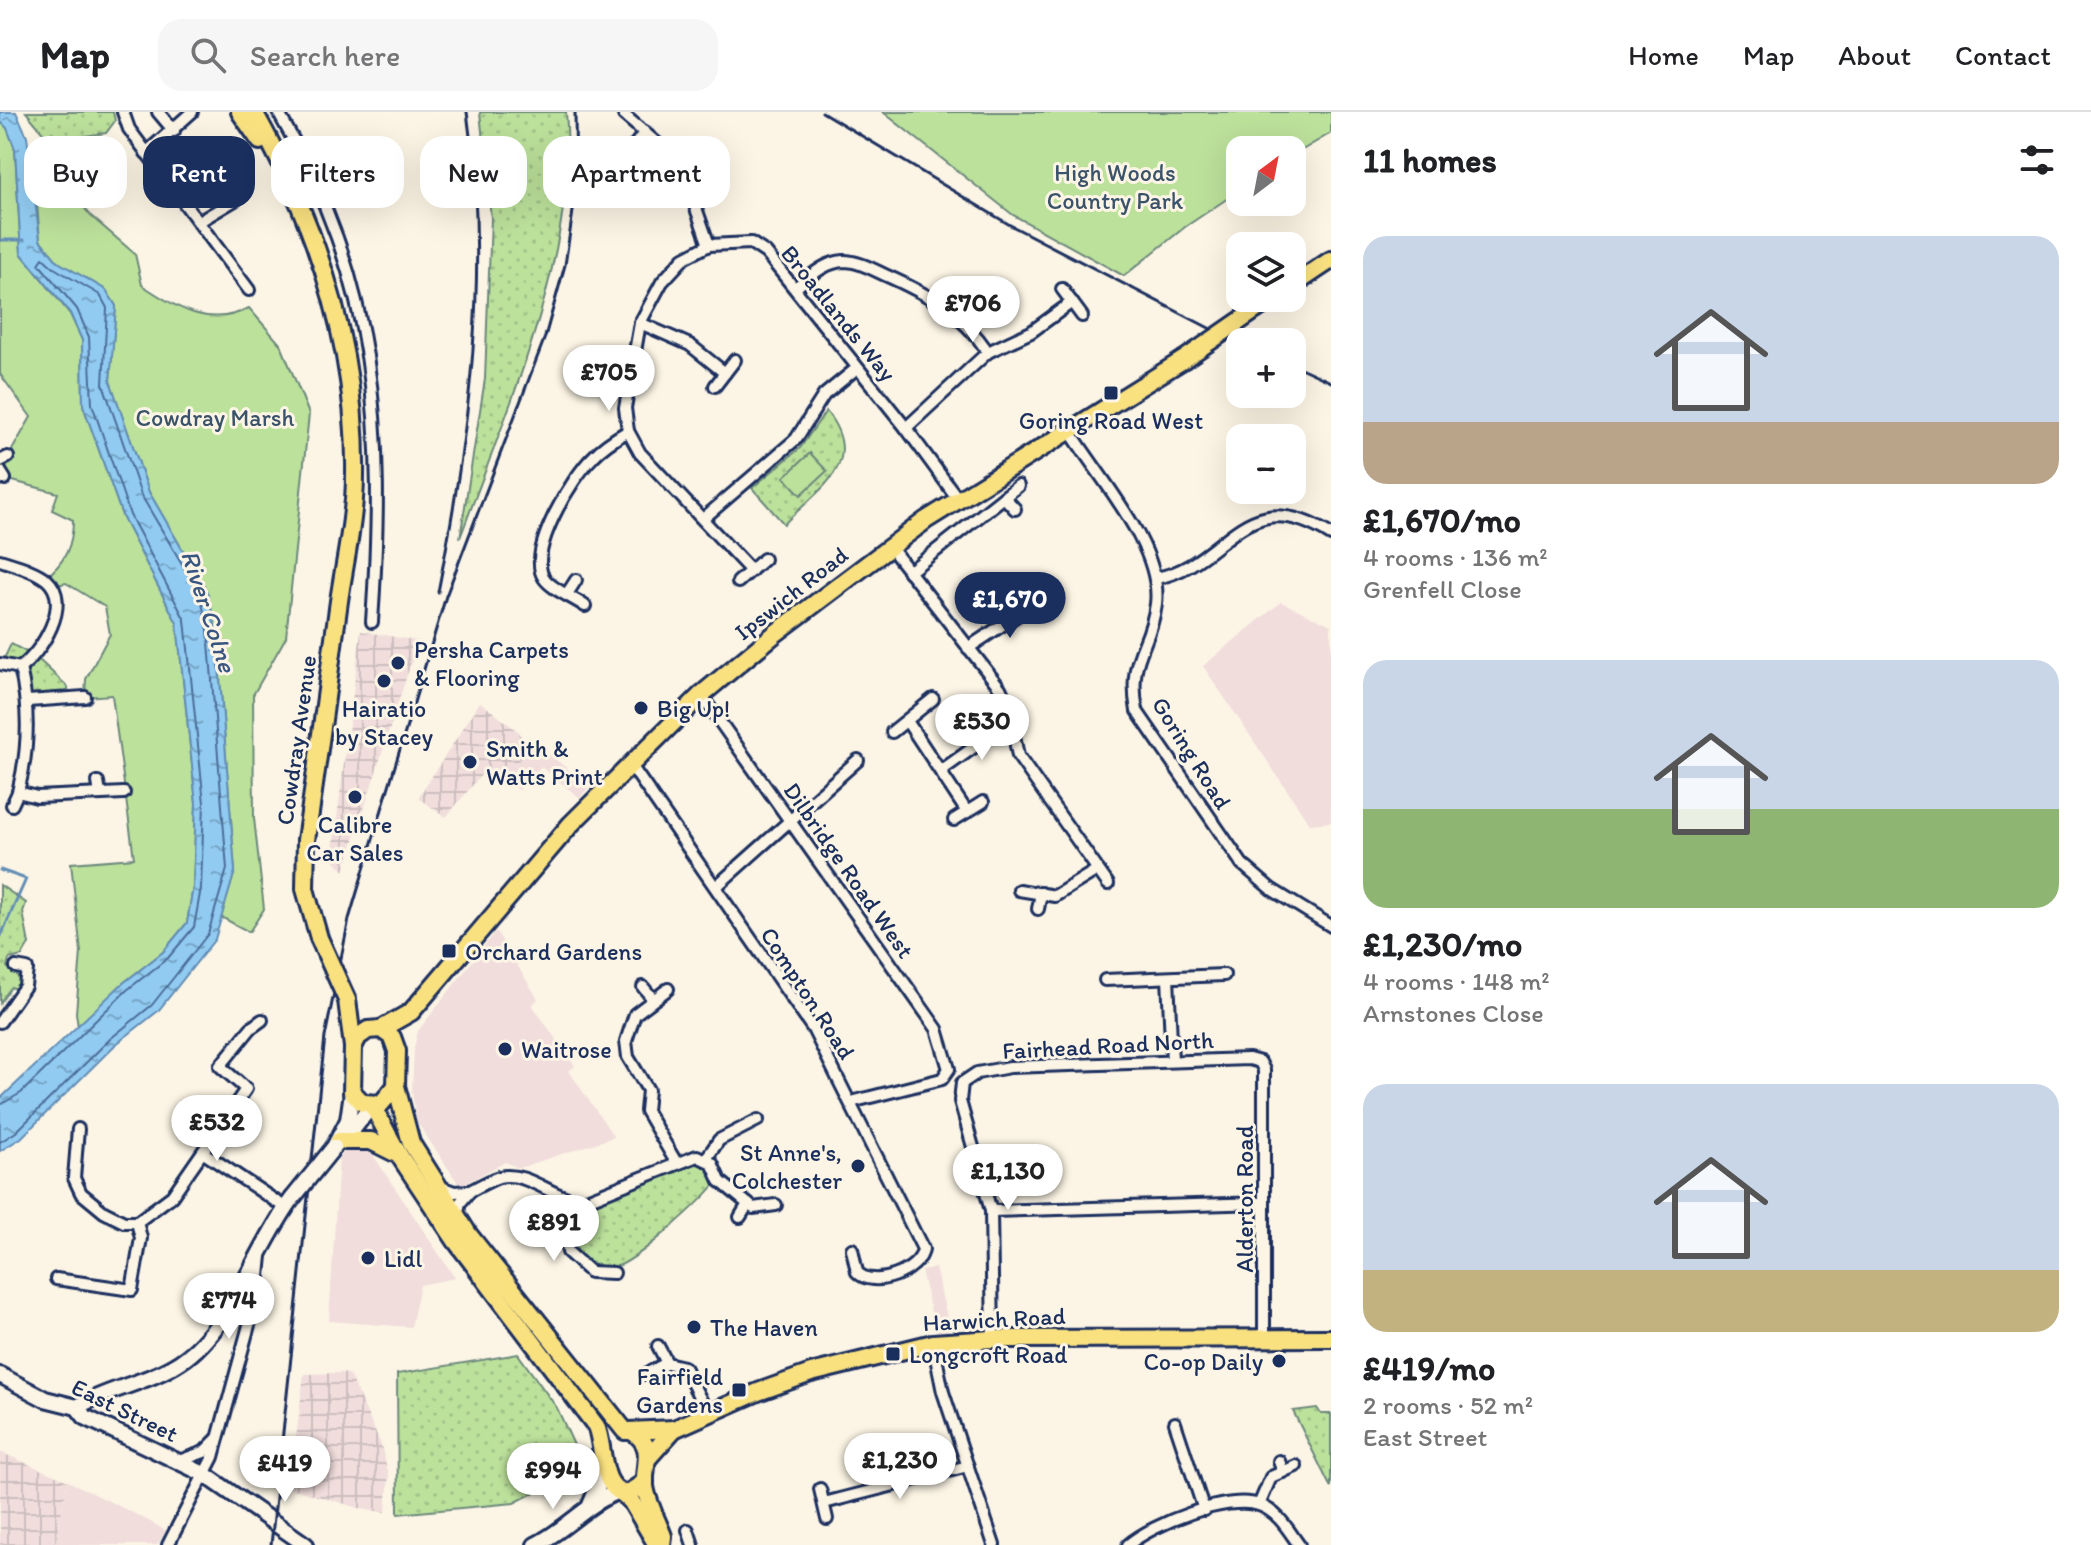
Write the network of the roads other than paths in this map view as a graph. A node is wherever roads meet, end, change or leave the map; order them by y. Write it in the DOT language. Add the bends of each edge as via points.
graph roads {
  1 [pos="123,112"];
  2 [pos="158,112"];
  3 [pos="192,112"];
  4 [pos="240,112"];
  5 [pos="254,112"];
  6 [pos="278,112"];
  7 [pos="624,115"];
  8 [pos="174,131"];
  9 [pos="289,131"];
  10 [pos="645,132"];
  11 [pos="168,136"];
  12 [pos="282,136"];
  13 [pos="292,136"];
  14 [pos="642,136"];
  15 [pos="271,142"];
  16 [pos="143,149"];
  17 [pos="271,156"];
  18 [pos="189,208"];
  19 [pos="222,208"];
  20 [pos="302,208"];
  21 [pos="327,208"];
  22 [pos="200,221"];
  23 [pos="709,245"];
  24 [pos="1331,260"];
  25 [pos="1306,277"];
  26 [pos="795,288"];
  27 [pos="1062,289"];
  28 [pos="249,290"];
  29 [pos="1072,302"];
  30 [pos="1253,312"];
  31 [pos="1082,316"];
  32 [pos="640,323"];
  33 [pos="988,352"];
  34 [pos="735,360"];
  35 [pos="857,368"];
  36 [pos="725,373"];
  37 [pos="715,386"];
  38 [pos="906,428"];
  39 [pos="628,431"];
  40 [pos="1070,431"];
  41 [pos="378,473"];
  42 [pos="355,474"];
  43 [pos="1018,486"];
  44 [pos="1004,497"];
  45 [pos="958,499"];
  46 [pos="1015,509"];
  47 [pos="704,518"];
  48 [pos="1331,535"];
  49 [pos="891,548"];
  50 [pos="764,559"];
  51 [pos="0,560"];
  52 [pos="751,571"];
  53 [pos="909,572"];
  54 [pos="1156,578"];
  55 [pos="576,580"];
  56 [pos="738,582"];
  57 [pos="567,594"];
  58 [pos="1034,604"];
  59 [pos="585,606"];
  60 [pos="372,622"];
  61 [pos="968,648"];
  62 [pos="0,664"];
  63 [pos="20,668"];
  64 [pos="701,695"];
  65 [pos="85,697"];
  66 [pos="933,699"];
  67 [pos="28,701"];
  68 [pos="907,721"];
  69 [pos="1011,730"];
  70 [pos="892,732"];
  71 [pos="858,760"];
  72 [pos="630,764"];
  73 [pos="942,770"];
  74 [pos="98,782"];
  75 [pos="18,792"];
  76 [pos="124,793"];
  77 [pos="100,794"];
  78 [pos="983,802"];
  79 [pos="12,805"];
  80 [pos="967,812"];
  81 [pos="954,820"];
  82 [pos="790,821"];
  83 [pos="1097,870"];
  84 [pos="719,884"];
  85 [pos="1108,884"];
  86 [pos="1019,890"];
  87 [pos="1041,893"];
  88 [pos="1038,909"];
  89 [pos="1331,926"];
  90 [pos="16,967"];
  91 [pos="1224,975"];
  92 [pos="1168,978"];
  93 [pos="1105,980"];
  94 [pos="643,987"];
  95 [pos="668,989"];
  96 [pos="653,999"];
  97 [pos="348,1002"];
  98 [pos="411,1012"];
  99 [pos="262,1020"];
  100 [pos="0,1022"];
  101 [pos="378,1029"];
  102 [pos="353,1047"];
  103 [pos="397,1051"];
  104 [pos="1172,1061"];
  105 [pos="1260,1062"];
  106 [pos="396,1086"];
  107 [pos="352,1092"];
  108 [pos="851,1102"];
  109 [pos="372,1105"];
  110 [pos="758,1120"];
  111 [pos="78,1129"];
  112 [pos="338,1142"];
  113 [pos="204,1153"];
  114 [pos="399,1155"];
  115 [pos="706,1159"];
  116 [pos="677,1164"];
  117 [pos="436,1183"];
  118 [pos="470,1191"];
  119 [pos="570,1201"];
  120 [pos="1263,1203"];
  121 [pos="289,1204"];
  122 [pos="748,1204"];
  123 [pos="776,1205"];
  124 [pos="991,1211"];
  125 [pos="457,1217"];
  126 [pos="740,1217"];
  127 [pos="137,1222"];
  128 [pos="852,1249"];
  129 [pos="261,1250"];
  130 [pos="590,1272"];
  131 [pos="614,1273"];
  132 [pos="56,1279"];
  133 [pos="584,1285"];
  134 [pos="1264,1338"];
  135 [pos="1331,1338"];
  136 [pos="993,1339"];
  137 [pos="933,1343"];
  138 [pos="658,1346"];
  139 [pos="667,1363"];
  140 [pos="646,1374"];
  141 [pos="0,1375"];
  142 [pos="77,1407"];
  143 [pos="708,1414"];
  144 [pos="1175,1423"];
  145 [pos="674,1429"];
  146 [pos="629,1432"];
  147 [pos="219,1438"];
  148 [pos="605,1452"];
  149 [pos="649,1457"];
  150 [pos="179,1461"];
  151 [pos="1279,1461"];
  152 [pos="968,1466"];
  153 [pos="1296,1466"];
  154 [pos="605,1470"];
  155 [pos="1283,1472"];
  156 [pos="204,1474"];
  157 [pos="645,1482"];
  158 [pos="820,1489"];
  159 [pos="620,1493"];
  160 [pos="824,1503"];
  161 [pos="590,1505"];
  162 [pos="1259,1505"];
  163 [pos="1204,1510"];
  164 [pos="827,1519"];
  165 [pos="688,1530"];
  166 [pos="168,1545"];
  167 [pos="306,1545"];
  168 [pos="535,1545"];
  169 [pos="659,1545"];
  170 [pos="693,1545"];
  171 [pos="994,1545"];
  172 [pos="1128,1545"];
  173 [pos="1299,1545"];
  1 -- 16 [label="street"];
  2 -- 8 [label="street"];
  3 -- 8 [label="street"];
  4 -- 17 [label="main road, Cowdray Avenue"];
  5 -- 15 [label="main road, Cowdray Avenue"];
  6 -- 9 [label="street"];
  7 -- 10 [label="street"];
  8 -- 11 [label="street"];
  9 -- 12 [label="street"];
  9 -- 13 [label="street"];
  10 -- 14 [label="street"];
  10 -- 23 [label="street" via="680,163"];
  18 -- 22 [label="street"];
  19 -- 22 [label="street"];
  20 -- 42 [label="main road, Cowdray Avenue" via="345,354"];
  21 -- 41 [label="street" via="368,353"];
  22 -- 28 [label="street"];
  23 -- 26 [label="street, Broadlands Way" via="751,243"];
  23 -- 32 [label="street, Broadlands Way" via="670,270"];
  24 -- 25 [label="main road"];
  26 -- 33 [label="street" via="832,263 863,265 946,306"];
  26 -- 35 [label="street, Broadlands Way"];
  27 -- 29 [label="street"];
  29 -- 31 [label="street"];
  29 -- 33 [label="street" via="1031,332"];
  30 -- 40 [label="main road, Ipswich Road, bridge"];
  32 -- 36 [label="street" via="690,345"];
  32 -- 39 [label="street, Broadlands Way" via="625,408"];
  33 -- 38 [label="street"];
  34 -- 36 [label="street"];
  35 -- 38 [label="street, Broadlands Way"];
  35 -- 47 [label="street" via="824,395 796,439"];
  36 -- 37 [label="street"];
  38 -- 45 [label="street, Broadlands Way"];
  39 -- 47 [label="street" via="640,453"];
  39 -- 57 [label="street" via="580,472 542,541 539,561 544,579"];
  40 -- 45 [label="main road, Ipswich Road"];
  40 -- 54 [label="street, Goring Road" via="1149,553"];
  41 -- 42 [label="street"];
  41 -- 60 [label="street"];
  42 -- 97 [label="main road, Cowdray Avenue, bridge" via="306,840 305,889 319,938"];
  43 -- 44 [label="street"];
  44 -- 46 [label="street"];
  44 -- 53 [label="street"];
  45 -- 49 [label="main road, Ipswich Road"];
  47 -- 52 [label="street"];
  48 -- 54 [label="street" via="1297,518 1274,515 1247,524 1178,574"];
  49 -- 53 [label="street"];
  49 -- 64 [label="main road, Ipswich Road"];
  50 -- 52 [label="street"];
  51 -- 63 [label="street" via="45,578 57,604 36,657"];
  52 -- 56 [label="street"];
  53 -- 61 [label="street"];
  54 -- 89 [label="street, Goring Road" via="1153,619 1132,685 1137,711 1242,864"];
  55 -- 57 [label="street"];
  57 -- 59 [label="street"];
  58 -- 61 [label="street"];
  61 -- 69 [label="street" via="1000,688"];
  62 -- 63 [label="street"];
  63 -- 67 [label="street"];
  64 -- 72 [label="main road, Ipswich Road"];
  64 -- 82 [label="street, Dilbridge Road West"];
  65 -- 67 [label="street" via="69,692"];
  66 -- 68 [label="street"];
  67 -- 75 [label="street" via="27,760"];
  68 -- 70 [label="street"];
  68 -- 73 [label="street"];
  69 -- 73 [label="street" via="991,735"];
  69 -- 83 [label="street" via="1018,756"];
  71 -- 82 [label="street"];
  72 -- 98 [label="main road, Ipswich Road" via="571,824"];
  72 -- 108 [label="street, Compton Road" via="813,1029"];
  73 -- 80 [label="street"];
  74 -- 77 [label="street"];
  75 -- 77 [label="street" via="37,797"];
  75 -- 79 [label="street"];
  76 -- 77 [label="street"];
  78 -- 80 [label="street"];
  80 -- 81 [label="street"];
  82 -- 84 [label="street"];
  82 -- 108 [label="street, Dilbridge Road West" via="932,1019 948,1059 948,1074 932,1083"];
  83 -- 85 [label="street"];
  83 -- 87 [label="street" via="1063,893"];
  86 -- 87 [label="street"];
  87 -- 88 [label="street"];
  90 -- 100 [label="street" via="27,969 25,986"];
  91 -- 92 [label="street"];
  92 -- 93 [label="street"];
  92 -- 104 [label="street"];
  94 -- 96 [label="street"];
  95 -- 96 [label="street"];
  96 -- 116 [label="street" via="635,1014 626,1041 628,1057 648,1090 646,1111"];
  97 -- 101 [label="main road, Cowdray Avenue"];
  97 -- 102 [label="main road, Cowdray Avenue"];
  98 -- 101 [label="main road, Ipswich Road"];
  98 -- 103 [label="main road, Ipswich Road"];
  99 -- 113 [label="street" via="220,1066 246,1089"];
  101 -- 102 [label="main road" via="361,1034"];
  101 -- 103 [label="main road" via="392,1037"];
  102 -- 107 [label="main road"];
  103 -- 106 [label="main road"];
  104 -- 105 [label="street, Fairhead Road North"];
  104 -- 124 [label="street, Fairhead Road North" via="1010,1067 977,1073 962,1083 960,1101"];
  105 -- 120 [label="street, Alderton Road"];
  106 -- 109 [label="main road" via="387,1100"];
  106 -- 117 [label="main road" via="407,1134"];
  107 -- 109 [label="main road"];
  107 -- 112 [label="street"];
  108 -- 128 [label="street, Compton Road" via="923,1249 912,1269 873,1280 857,1272"];
  109 -- 112 [label="street"];
  109 -- 114 [label="main road"];
  110 -- 115 [label="street" via="719,1140"];
  111 -- 127 [label="street" via="74,1178 81,1193 104,1212"];
  112 -- 114 [label="main road" via="371,1141"];
  112 -- 121 [label="street, bridge"];
  113 -- 121 [label="street"];
  113 -- 127 [label="street" via="172,1196"];
  114 -- 148 [label="main road" via="456,1241 586,1410"];
  115 -- 116 [label="street" via="697,1156"];
  115 -- 122 [label="street" via="720,1181"];
  116 -- 119 [label="street" via="584,1201"];
  117 -- 118 [label="street" via="454,1192"];
  117 -- 125 [label="main road"];
  118 -- 119 [label="street" via="498,1177 518,1177"];
  118 -- 125 [label="street"];
  119 -- 130 [label="street" via="568,1252"];
  120 -- 124 [label="street"];
  120 -- 134 [label="street, Alderton Road"];
  121 -- 129 [label="street"];
  122 -- 123 [label="street"];
  122 -- 126 [label="street"];
  124 -- 136 [label="street"];
  125 -- 146 [label="main road" via="550,1341"];
  127 -- 132 [label="street" via="141,1238 132,1290"];
  129 -- 142 [label="street" via="193,1352 157,1374"];
  129 -- 147 [label="street" via="260,1283"];
  130 -- 131 [label="street"];
  130 -- 133 [label="street"];
  134 -- 135 [label="main road, Harwich Road"];
  134 -- 136 [label="main road, Harwich Road"];
  136 -- 137 [label="main road, Harwich Road"];
  137 -- 143 [label="main road, Harwich Road" via="801,1376"];
  137 -- 152 [label="street"];
  138 -- 139 [label="street"];
  139 -- 140 [label="street"];
  139 -- 143 [label="street" via="684,1367"];
  141 -- 142 [label="street, East Street" via="45,1399"];
  142 -- 150 [label="street, East Street" via="85,1417"];
  143 -- 145 [label="main road, Harwich Road"];
  144 -- 163 [label="street" via="1176,1445"];
  145 -- 146 [label="main road, Harwich Road"];
  145 -- 149 [label="main road, Harwich Road"];
  146 -- 148 [label="main road" via="614,1437"];
  146 -- 149 [label="main road" via="644,1441"];
  147 -- 150 [label="street" via="204,1452"];
  147 -- 156 [label="street"];
  148 -- 154 [label="main road"];
  149 -- 157 [label="main road"];
  150 -- 156 [label="street, East Street"];
  151 -- 155 [label="street"];
  152 -- 160 [label="street"];
  152 -- 171 [label="street"];
  153 -- 155 [label="street"];
  154 -- 159 [label="main road"];
  154 -- 161 [label="street"];
  155 -- 162 [label="street" via="1266,1484"];
  156 -- 166 [label="street"];
  156 -- 167 [label="street, East Street"];
  157 -- 159 [label="main road"];
  157 -- 169 [label="main road" via="663,1536"];
  158 -- 160 [label="street"];
  159 -- 161 [label="street"];
  159 -- 169 [label="main road"];
  160 -- 164 [label="street"];
  161 -- 168 [label="street"];
  162 -- 163 [label="street"];
  162 -- 173 [label="street" via="1281,1519"];
  163 -- 172 [label="street" via="1153,1528"];
  165 -- 170 [label="street"];
}
